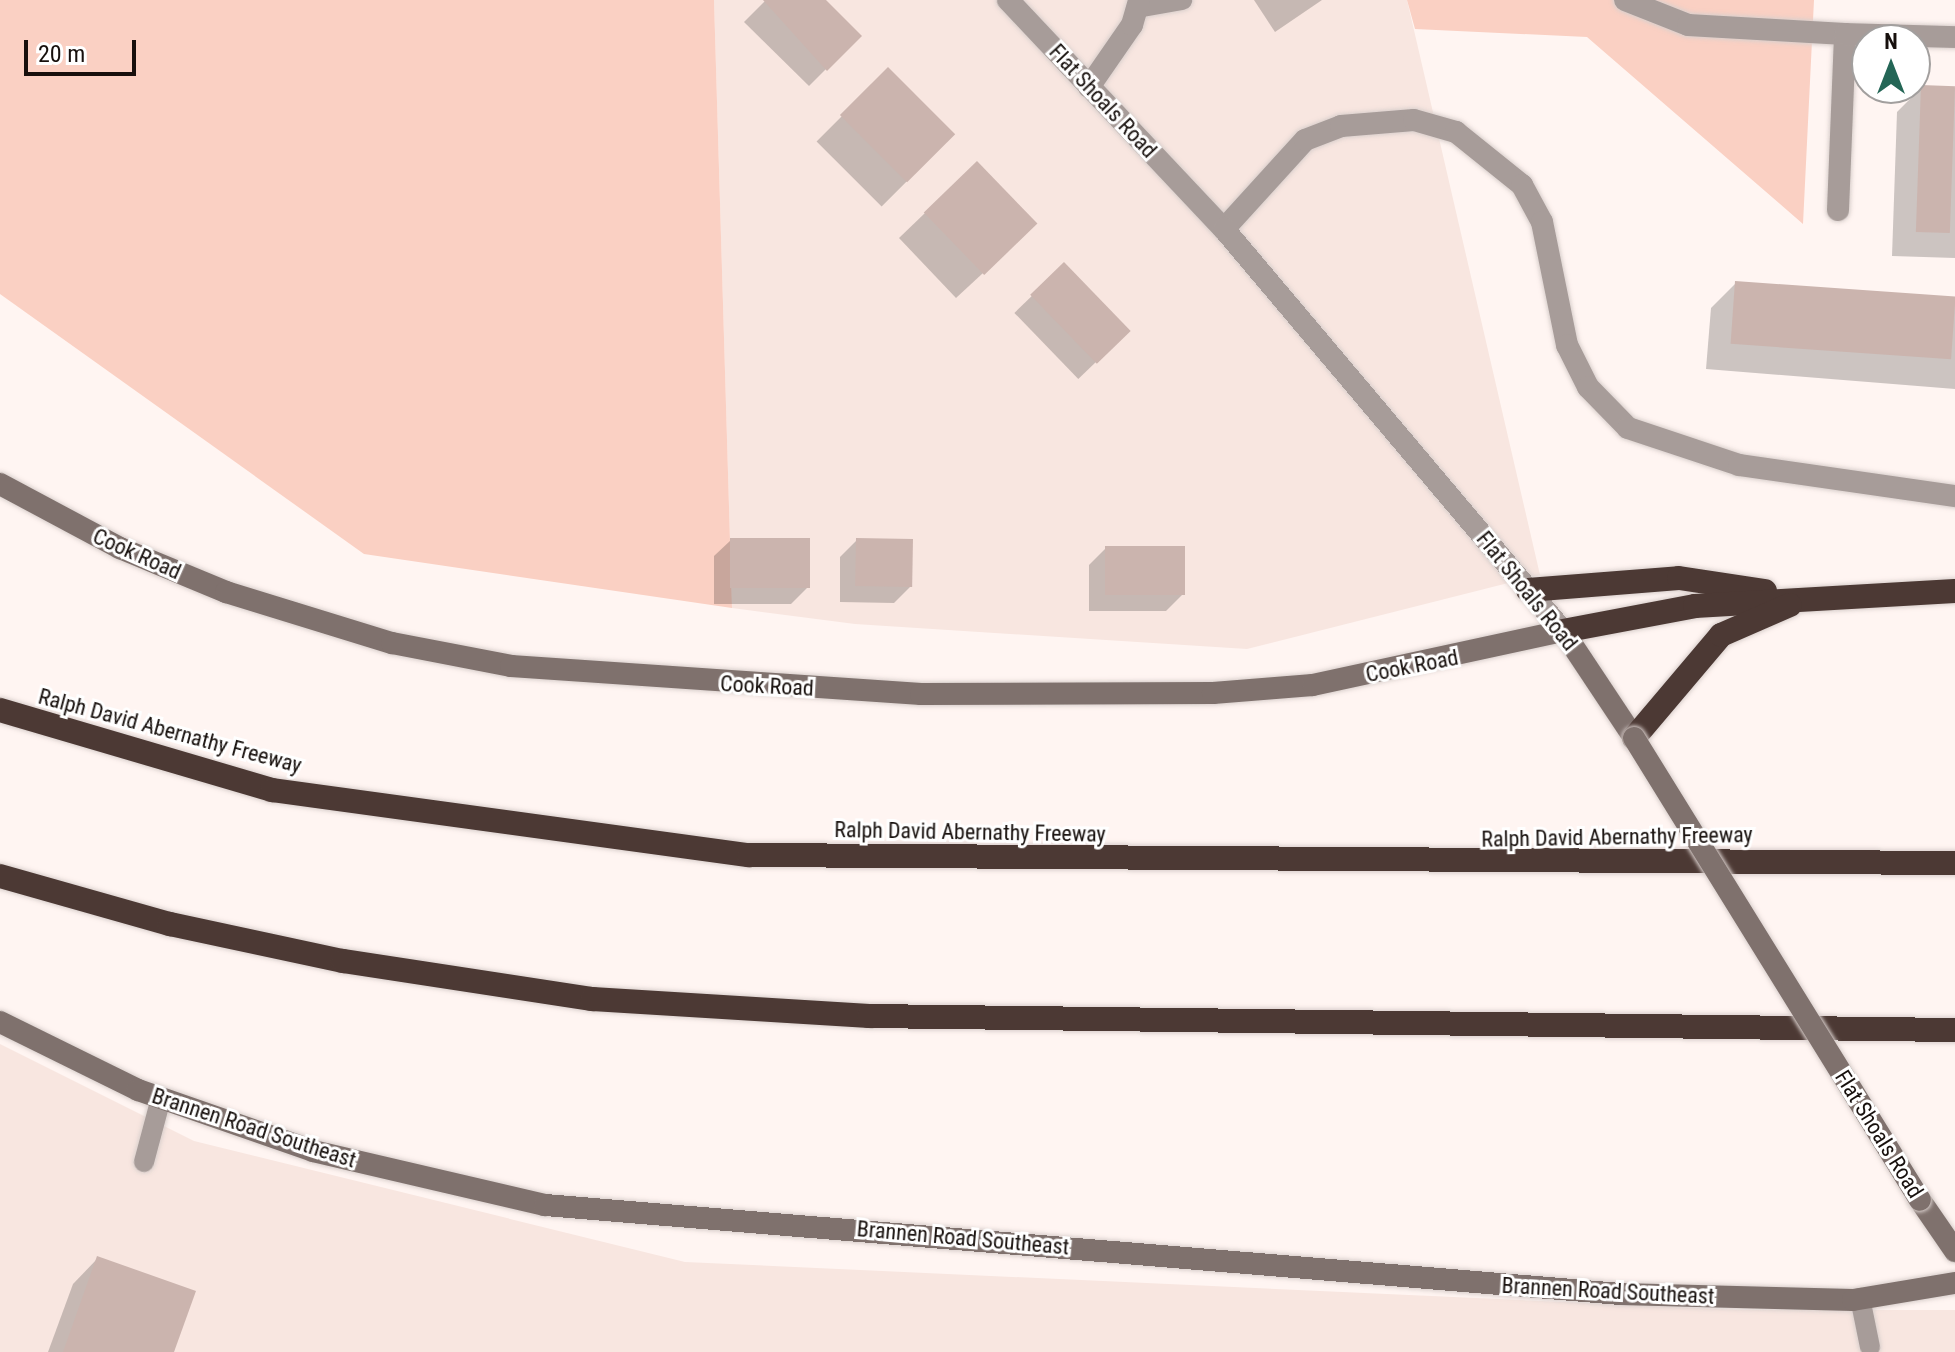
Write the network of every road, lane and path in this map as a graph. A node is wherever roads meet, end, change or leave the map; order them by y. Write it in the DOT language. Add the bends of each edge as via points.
graph roads {
  1 [pos="1008,0"];
  2 [pos="1182,0"];
  3 [pos="1625,0"];
  4 [pos="1138,4"];
  5 [pos="1845,34"];
  6 [pos="1955,37"];
  7 [pos="1089,87"];
  8 [pos="1838,210"];
  9 [pos="1224,229"];
  10 [pos="0,484"];
  11 [pos="1955,496"];
  12 [pos="1528,590"];
  13 [pos="1955,591"];
  14 [pos="1807,597"];
  15 [pos="1563,631"];
  16 [pos="0,710"];
  17 [pos="1634,738"];
  18 [pos="1955,863"];
  19 [pos="0,876"];
  20 [pos="0,1022"];
  21 [pos="1955,1030"];
  22 [pos="161,1098"];
  23 [pos="144,1162"];
  24 [pos="1955,1251"];
  25 [pos="1955,1283"];
  26 [pos="1860,1298"];
  27 [pos="1870,1347"];
  1 -- 7 [label="street, Flat Shoals Road"];
  2 -- 4 [label="lane"];
  3 -- 5 [label="street" via="1688,25"];
  4 -- 7 [label="street"];
  5 -- 6 [label="street"];
  5 -- 8 [label="street"];
  7 -- 9 [label="street, Flat Shoals Road"];
  9 -- 11 [label="street" via="1305,140 1341,126 1414,120 1456,132 1522,185 1542,222 1567,345 1588,387 1628,428 1739,465"];
  9 -- 12 [label="street, Flat Shoals Road"];
  10 -- 15 [label="main road, Cook Road" via="120,548 226,592 392,643 618,679 921,694 1213,693 1313,685"];
  12 -- 14 [label="highway" via="1679,578"];
  12 -- 15 [label="street, Flat Shoals Road"];
  13 -- 14 [label="highway"];
  14 -- 15 [label="highway" via="1695,606"];
  14 -- 17 [label="highway" via="1721,635"];
  15 -- 17 [label="main road, Flat Shoals Road"];
  16 -- 18 [label="highway, Ralph David Abernathy Freeway" via="272,790 749,855"];
  17 -- 24 [label="main road, Flat Shoals Road, bridge"];
  19 -- 21 [label="highway" via="170,924 343,961 592,999 869,1016"];
  20 -- 22 [label="main road, Brannen Road Southeast"];
  22 -- 23 [label="lane"];
  22 -- 26 [label="main road, Brannen Road Southeast" via="313,1151 545,1205 1394,1279"];
  25 -- 26 [label="main road, Brannen Road Southeast"];
  26 -- 27 [label="lane"];
}
